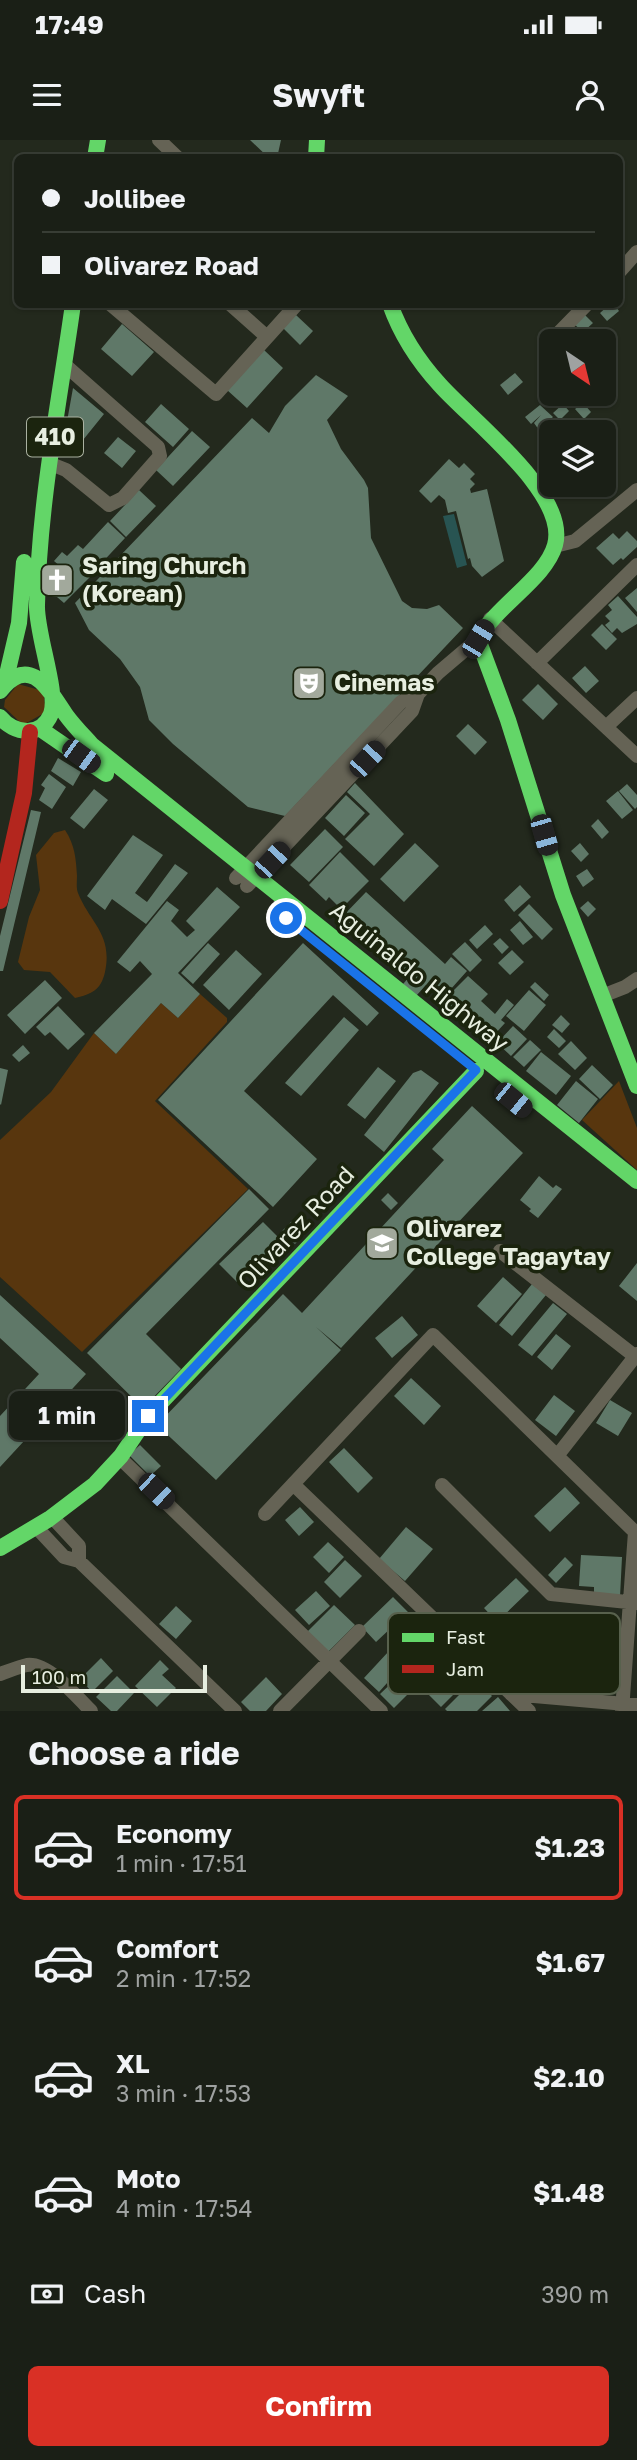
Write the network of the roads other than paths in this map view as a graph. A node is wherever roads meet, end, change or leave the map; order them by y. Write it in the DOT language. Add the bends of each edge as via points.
graph roads {
  1 [pos="159,140"];
  2 [pos="174,154"];
  3 [pos="637,252"];
  4 [pos="623,268"];
  5 [pos="59,308"];
  6 [pos="73,308"];
  7 [pos="115,308"];
  8 [pos="234,308"];
  9 [pos="293,308"];
  10 [pos="392,308"];
  11 [pos="583,308"];
  12 [pos="563,329"];
  13 [pos="267,337"];
  14 [pos="65,365"];
  15 [pos="51,464"];
  16 [pos="635,496"];
  17 [pos="555,546"];
  18 [pos="637,565"];
  19 [pos="490,619"];
  20 [pos="478,639"];
  21 [pos="537,663"];
  22 [pos="2,687"];
  23 [pos="52,693"];
  24 [pos="637,698"];
  25 [pos="0,717"];
  26 [pos="606,727"];
  27 [pos="35,730"];
  28 [pos="637,756"];
  29 [pos="247,877"];
  30 [pos="0,901"];
  31 [pos="637,979"];
  32 [pos="602,996"];
  33 [pos="476,1070"];
  34 [pos="637,1086"];
  35 [pos="633,1187"];
  36 [pos="499,1251"];
  37 [pos="636,1356"];
  38 [pos="557,1456"];
  39 [pos="120,1458"];
  40 [pos="293,1485"];
  41 [pos="442,1485"];
  42 [pos="265,1514"];
  43 [pos="53,1518"];
  44 [pos="37,1528"];
  45 [pos="636,1532"];
  46 [pos="0,1548"];
  47 [pos="79,1561"];
  48 [pos="634,1602"];
  49 [pos="427,1613"];
  50 [pos="359,1631"];
  51 [pos="329,1661"];
  52 [pos="0,1674"];
  53 [pos="512,1694"];
  54 [pos="519,1694"];
  55 [pos="627,1707"];
  56 [pos="91,1711"];
  57 [pos="235,1711"];
  58 [pos="280,1711"];
  59 [pos="381,1711"];
  60 [pos="529,1711"];
  1 -- 2 [label="street"];
  3 -- 4 [label="street"];
  5 -- 22 [label="main road, 410" via="19,623"];
  6 -- 14 [label="main road, 410"];
  7 -- 13 [label="street" via="216,394"];
  8 -- 13 [label="street"];
  9 -- 13 [label="street"];
  10 -- 17 [label="main road" via="402,336 435,379 542,492 556,524"];
  11 -- 12 [label="street"];
  14 -- 15 [label="main road, 410"];
  14 -- 15 [label="street" via="158,447 160,456 123,498 109,505 66,470"];
  15 -- 23 [label="main road, 410" via="38,569 37,620"];
  16 -- 17 [label="street" via="575,541"];
  17 -- 19 [label="main road" via="535,575"];
  18 -- 21 [label="street"];
  19 -- 20 [label="main road"];
  19 -- 21 [label="street"];
  20 -- 29 [label="street" via="438,673 418,694 412,710"];
  20 -- 32 [label="main road" via="563,895"];
  21 -- 26 [label="street"];
  22 -- 23 [label="main road, 410" via="13,678 29,676 44,682"];
  23 -- 27 [label="main road, 410" via="51,715"];
  23 -- 29 [label="main road, Aguinaldo Highway / 410" via="92,744"];
  24 -- 26 [label="street"];
  25 -- 27 [label="main road, 410" via="13,730"];
  26 -- 28 [label="street"];
  27 -- 29 [label="main road, Aguinaldo Highway / 410" via="104,773"];
  27 -- 30 [label="main road"];
  29 -- 33 [label="main road, Aguinaldo Highway / 410"];
  29 -- 35 [label="main road, Aguinaldo Highway / 410"];
  31 -- 32 [label="street"];
  32 -- 34 [label="main road"];
  33 -- 35 [label="main road, Aguinaldo Highway / 410"];
  33 -- 39 [label="main road, Olivarez Road" via="148,1416"];
  36 -- 37 [label="street"];
  37 -- 38 [label="street"];
  38 -- 40 [label="street" via="433,1335"];
  38 -- 45 [label="street"];
  39 -- 43 [label="main road, Olivarez Road"];
  39 -- 51 [label="street"];
  40 -- 42 [label="street"];
  40 -- 49 [label="street"];
  41 -- 48 [label="street" via="551,1594"];
  43 -- 44 [label="main road, Olivarez Road"];
  43 -- 47 [label="street" via="79,1546"];
  44 -- 46 [label="main road, Olivarez Road"];
  44 -- 47 [label="street" via="64,1557"];
  45 -- 48 [label="street"];
  47 -- 57 [label="street"];
  48 -- 55 [label="street"];
  50 -- 51 [label="street"];
  51 -- 58 [label="street"];
  51 -- 59 [label="street"];
  52 -- 56 [label="street" via="29,1665 40,1667"];
  53 -- 60 [label="street"];
  54 -- 55 [label="street"];
}
